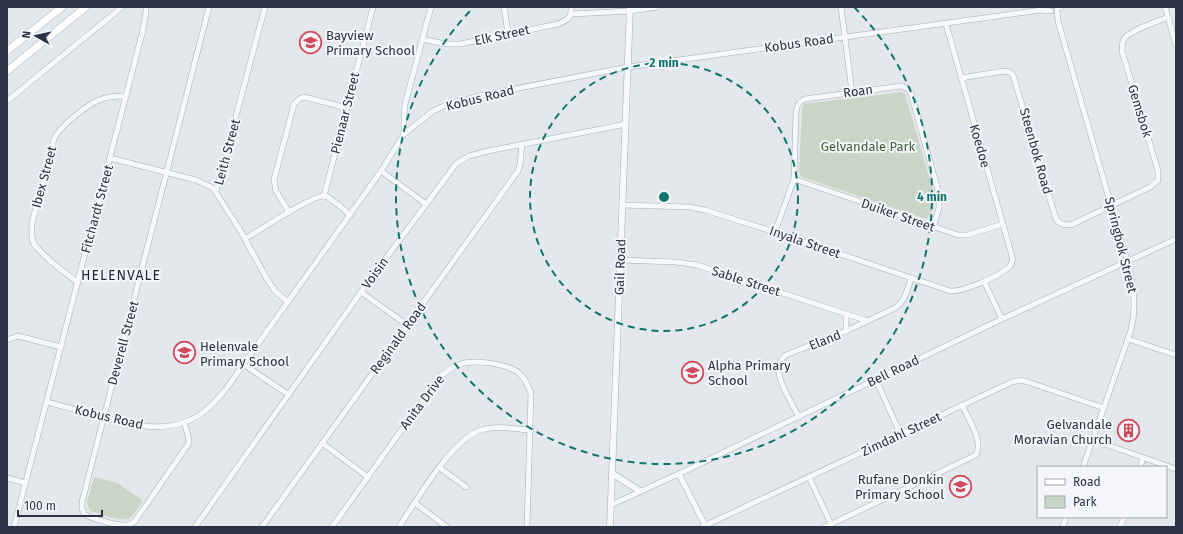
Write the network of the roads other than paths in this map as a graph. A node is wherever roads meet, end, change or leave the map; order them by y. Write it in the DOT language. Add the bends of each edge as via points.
graph roads {
  1 [pos="62,7"];
  2 [pos="86,7"];
  3 [pos="122,7"];
  4 [pos="146,7"];
  5 [pos="210,7"];
  6 [pos="265,7"];
  7 [pos="373,7"];
  8 [pos="431,7"];
  9 [pos="504,7"];
  10 [pos="571,7"];
  11 [pos="657,7"];
  12 [pos="841,7"];
  13 [pos="1164,7"];
  14 [pos="630,9"];
  15 [pos="1053,9"];
  16 [pos="572,14"];
  17 [pos="1168,17"];
  18 [pos="946,24"];
  19 [pos="508,33"];
  20 [pos="845,36"];
  21 [pos="422,39"];
  22 [pos="1176,45"];
  23 [pos="7,52"];
  24 [pos="628,67"];
  25 [pos="7,71"];
  26 [pos="961,78"];
  27 [pos="852,92"];
  28 [pos="126,96"];
  29 [pos="7,101"];
  30 [pos="347,108"];
  31 [pos="626,124"];
  32 [pos="404,134"];
  33 [pos="522,144"];
  34 [pos="110,158"];
  35 [pos="381,171"];
  36 [pos="168,172"];
  37 [pos="794,180"];
  38 [pos="216,191"];
  39 [pos="324,196"];
  40 [pos="426,204"];
  41 [pos="622,205"];
  42 [pos="1111,205"];
  43 [pos="289,212"];
  44 [pos="350,215"];
  45 [pos="1003,224"];
  46 [pos="933,227"];
  47 [pos="775,232"];
  48 [pos="245,239"];
  49 [pos="1176,239"];
  50 [pos="620,260"];
  51 [pos="1127,261"];
  52 [pos="1009,268"];
  53 [pos="911,279"];
  54 [pos="984,281"];
  55 [pos="78,282"];
  56 [pos="361,292"];
  57 [pos="288,302"];
  58 [pos="846,314"];
  59 [pos="1002,319"];
  60 [pos="868,321"];
  61 [pos="407,325"];
  62 [pos="846,331"];
  63 [pos="1128,339"];
  64 [pos="7,340"];
  65 [pos="61,347"];
  66 [pos="1176,355"];
  67 [pos="243,364"];
  68 [pos="876,380"];
  69 [pos="289,395"];
  70 [pos="47,402"];
  71 [pos="962,405"];
  72 [pos="1104,408"];
  73 [pos="104,417"];
  74 [pos="799,417"];
  75 [pos="184,422"];
  76 [pos="531,430"];
  77 [pos="900,433"];
  78 [pos="1093,440"];
  79 [pos="322,443"];
  80 [pos="1143,458"];
  81 [pos="1083,466"];
  82 [pos="1140,466"];
  83 [pos="440,468"];
  84 [pos="1176,469"];
  85 [pos="613,474"];
  86 [pos="679,474"];
  87 [pos="368,477"];
  88 [pos="7,478"];
  89 [pos="809,478"];
  90 [pos="26,483"];
  91 [pos="466,487"];
  92 [pos="640,491"];
  93 [pos="415,503"];
  94 [pos="611,505"];
  95 [pos="100,520"];
  96 [pos="831,524"];
  97 [pos="703,526"];
  98 [pos="14,527"];
  99 [pos="98,527"];
  100 [pos="195,527"];
  101 [pos="262,527"];
  102 [pos="332,527"];
  103 [pos="399,527"];
  104 [pos="447,527"];
  105 [pos="527,527"];
  106 [pos="610,527"];
  107 [pos="824,527"];
  1 -- 23 [label="main road"];
  2 -- 25 [label="main road"];
  3 -- 29 [label="street"];
  4 -- 28 [label="street, Fitchardt Street" via="143,30"];
  5 -- 36 [label="street, Deverell Street"];
  6 -- 38 [label="street, Leith Street"];
  7 -- 30 [label="street, Pienaar Street"];
  8 -- 21 [label="street"];
  9 -- 19 [label="street"];
  10 -- 16 [label="street"];
  11 -- 14 [label="street"];
  12 -- 20 [label="street"];
  13 -- 17 [label="street"];
  14 -- 16 [label="street"];
  14 -- 24 [label="street, Gail Road"];
  15 -- 18 [label="street, Kobus Road"];
  15 -- 42 [label="street, Springbok Street"];
  16 -- 19 [label="street, Elk Street" via="558,24"];
  17 -- 22 [label="street"];
  17 -- 42 [label="street, Gemsbok" via="1130,33 1122,45 1158,178 1150,187"];
  18 -- 20 [label="street, Kobus Road"];
  18 -- 26 [label="street, Koedoe"];
  19 -- 21 [label="street, Elk Street" via="454,44"];
  20 -- 24 [label="street, Kobus Road"];
  20 -- 27 [label="street"];
  21 -- 32 [label="street" via="404,110"];
  24 -- 31 [label="street, Gail Road"];
  24 -- 32 [label="street, Kobus Road" via="454,102 433,111"];
  26 -- 42 [label="street, Steenbok Road" via="1004,71 1014,75 1058,222 1065,225 1073,224"];
  26 -- 45 [label="street, Koedoe"];
  27 -- 37 [label="street, Roan" via="805,99 798,104"];
  27 -- 46 [label="street, Roan" via="901,86 911,93 939,194 939,208"];
  28 -- 34 [label="street, Fitchardt Street"];
  28 -- 55 [label="street, Ibex Street" via="112,96 94,102 60,128 56,134 32,223 32,236 36,246"];
  30 -- 39 [label="street, Pienaar Street"];
  30 -- 43 [label="street" via="304,97 299,98 294,104 274,184"];
  31 -- 33 [label="street, Voisin"];
  31 -- 41 [label="street, Gail Road"];
  32 -- 35 [label="street, Kobus Road"];
  33 -- 40 [label="street, Voisin" via="464,158 452,168"];
  33 -- 61 [label="street, Reginald Road" via="518,171"];
  34 -- 36 [label="street"];
  34 -- 55 [label="street, Fitchardt Street"];
  35 -- 40 [label="street"];
  35 -- 44 [label="street, Kobus Road"];
  36 -- 38 [label="street" via="196,180"];
  36 -- 73 [label="street, Deverell Street"];
  37 -- 46 [label="street, Duiker Street"];
  37 -- 47 [label="street, Roan"];
  38 -- 48 [label="street, Leith Street"];
  39 -- 43 [label="street" via="308,201"];
  39 -- 44 [label="street"];
  40 -- 56 [label="street, Voisin"];
  41 -- 47 [label="street, Inyala Street" via="696,208"];
  41 -- 50 [label="street, Gail Road"];
  42 -- 51 [label="street, Springbok Street"];
  43 -- 48 [label="street"];
  44 -- 57 [label="street, Kobus Road"];
  45 -- 46 [label="street, Duiker Street" via="963,236"];
  45 -- 52 [label="street, Koedoe" via="1012,258"];
  47 -- 53 [label="street, Inyala Street"];
  48 -- 57 [label="street, Leith Street" via="271,285"];
  49 -- 51 [label="street, Bell Road"];
  50 -- 58 [label="street, Sable Street" via="697,265"];
  50 -- 85 [label="street, Gail Road"];
  51 -- 59 [label="street, Bell Road"];
  51 -- 63 [label="street, Springbok Street" via="1135,301 1134,320"];
  52 -- 54 [label="street, Inyala Street"];
  53 -- 54 [label="street, Inyala Street" via="953,291 964,290"];
  53 -- 60 [label="street, Eland" via="905,298 898,305"];
  54 -- 59 [label="street"];
  55 -- 65 [label="street, Fitchardt Street"];
  56 -- 61 [label="street"];
  56 -- 69 [label="street, Voisin"];
  57 -- 67 [label="street, Kobus Road"];
  58 -- 60 [label="street, Sable Street"];
  58 -- 62 [label="street"];
  59 -- 68 [label="street, Bell Road"];
  60 -- 62 [label="street, Eland"];
  61 -- 79 [label="street, Reginald Road"];
  62 -- 74 [label="street, Eland" via="786,355 780,362 778,372 781,381"];
  63 -- 66 [label="street"];
  63 -- 72 [label="street, Springbok Street"];
  64 -- 65 [label="street" via="18,336"];
  65 -- 70 [label="street, Fitchardt Street"];
  67 -- 69 [label="street"];
  67 -- 75 [label="street, Kobus Road" via="215,402 199,415"];
  68 -- 74 [label="street, Bell Road"];
  68 -- 77 [label="street"];
  69 -- 100 [label="street, Voisin"];
  70 -- 73 [label="street, Kobus Road"];
  70 -- 90 [label="street, Fitchardt Street"];
  71 -- 72 [label="street, Zimdahl Street" via="1021,380"];
  71 -- 77 [label="street, Zimdahl Street"];
  71 -- 96 [label="street" via="978,441 976,455"];
  72 -- 78 [label="street, Springbok Street"];
  73 -- 75 [label="street, Kobus Road" via="149,427"];
  73 -- 95 [label="street, Deverell Street" via="82,505 84,514"];
  74 -- 86 [label="street, Bell Road"];
  75 -- 95 [label="street, Deverell Street" via="189,440 186,449 135,521 123,525"];
  76 -- 83 [label="street" via="488,428 473,433 463,440"];
  76 -- 87 [label="street, Anita Drive" via="531,392 518,372 478,362 462,363 446,371 438,379"];
  76 -- 105 [label="street, Anita Drive"];
  77 -- 89 [label="street, Zimdahl Street"];
  78 -- 80 [label="street"];
  78 -- 81 [label="street, Springbok Street"];
  79 -- 87 [label="street"];
  79 -- 101 [label="street, Reginald Road"];
  80 -- 82 [label="street"];
  80 -- 84 [label="street"];
  83 -- 91 [label="street"];
  83 -- 93 [label="street"];
  85 -- 92 [label="street"];
  85 -- 94 [label="street, Gail Road"];
  86 -- 92 [label="street, Bell Road"];
  86 -- 97 [label="street"];
  87 -- 102 [label="street, Anita Drive"];
  88 -- 90 [label="street"];
  89 -- 96 [label="street"];
  89 -- 97 [label="street, Zimdahl Street"];
  90 -- 98 [label="street, Fitchardt Street"];
  92 -- 94 [label="street, Bell Road"];
  93 -- 103 [label="street"];
  93 -- 104 [label="street"];
  94 -- 106 [label="street, Gail Road"];
  95 -- 99 [label="street"];
  96 -- 107 [label="street"];
}
